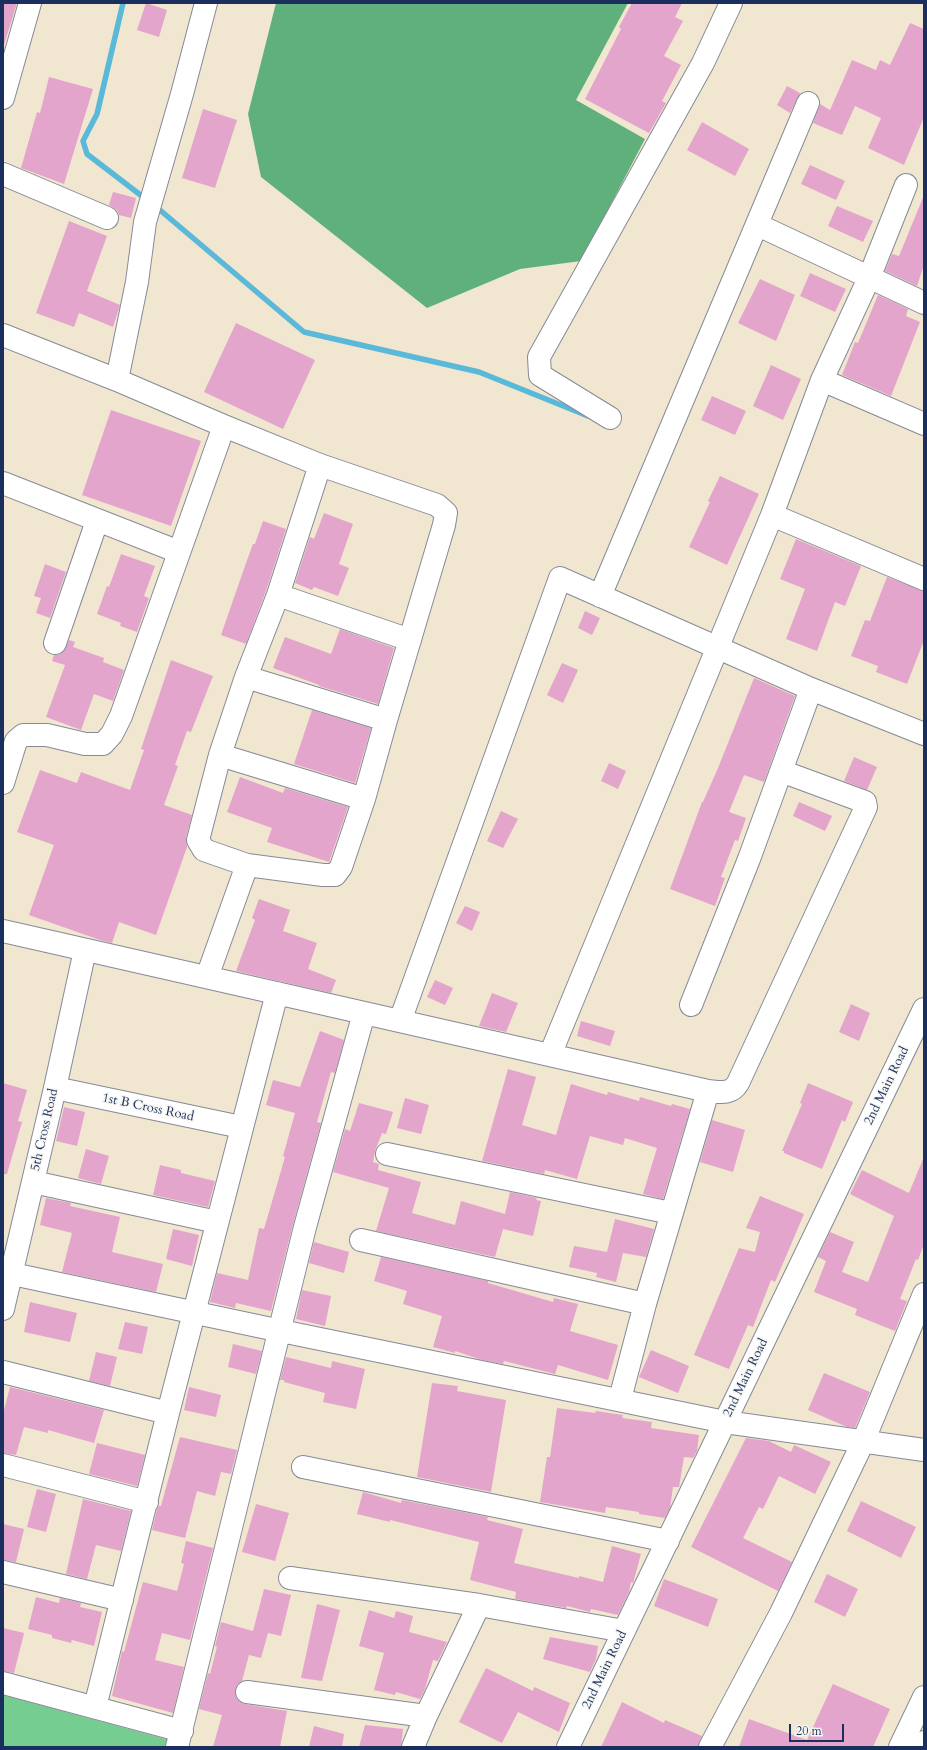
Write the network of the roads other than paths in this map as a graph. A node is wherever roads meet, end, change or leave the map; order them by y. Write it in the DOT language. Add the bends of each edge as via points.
graph roads {
  1 [pos="30,3"];
  2 [pos="206,3"];
  3 [pos="731,3"];
  4 [pos="10,48"];
  5 [pos="3,98"];
  6 [pos="808,103"];
  7 [pos="3,174"];
  8 [pos="906,185"];
  9 [pos="107,218"];
  10 [pos="758,225"];
  11 [pos="869,278"];
  12 [pos="924,303"];
  13 [pos="3,335"];
  14 [pos="117,380"];
  15 [pos="822,380"];
  16 [pos="610,418"];
  17 [pos="924,424"];
  18 [pos="224,426"];
  19 [pos="320,465"];
  20 [pos="3,484"];
  21 [pos="772,515"];
  22 [pos="97,521"];
  23 [pos="179,552"];
  24 [pos="924,579"];
  25 [pos="278,595"];
  26 [pos="600,596"];
  27 [pos="410,640"];
  28 [pos="55,643"];
  29 [pos="717,647"];
  30 [pos="246,677"];
  31 [pos="811,689"];
  32 [pos="386,720"];
  33 [pos="924,734"];
  34 [pos="7,754"];
  35 [pos="220,755"];
  36 [pos="781,771"];
  37 [pos="3,783"];
  38 [pos="364,799"];
  39 [pos="247,865"];
  40 [pos="3,931"];
  41 [pos="85,950"];
  42 [pos="208,977"];
  43 [pos="277,993"];
  44 [pos="691,1005"];
  45 [pos="924,1009"];
  46 [pos="364,1013"];
  47 [pos="400,1021"];
  48 [pos="550,1055"];
  49 [pos="55,1088"];
  50 [pos="708,1091"];
  51 [pos="241,1127"];
  52 [pos="387,1154"];
  53 [pos="33,1182"];
  54 [pos="671,1213"];
  55 [pos="217,1222"];
  56 [pos="361,1240"];
  57 [pos="7,1273"];
  58 [pos="924,1294"];
  59 [pos="645,1304"];
  60 [pos="3,1310"];
  61 [pos="194,1313"];
  62 [pos="281,1331"];
  63 [pos="3,1372"];
  64 [pos="620,1399"];
  65 [pos="168,1413"];
  66 [pos="725,1422"];
  67 [pos="863,1442"];
  68 [pos="924,1450"];
  69 [pos="3,1465"];
  70 [pos="303,1467"];
  71 [pos="147,1502"];
  72 [pos="668,1541"];
  73 [pos="3,1572"];
  74 [pos="290,1578"];
  75 [pos="122,1600"];
  76 [pos="479,1605"];
  77 [pos="624,1631"];
  78 [pos="3,1683"];
  79 [pos="247,1692"];
  80 [pos="924,1697"];
  81 [pos="95,1707"];
  82 [pos="426,1716"];
  83 [pos="180,1739"];
  84 [pos="924,1742"];
  85 [pos="413,1747"];
  86 [pos="568,1747"];
  87 [pos="710,1747"];
  88 [pos="900,1747"];
  89 [pos="922,1747"];
  1 -- 4 [label="street"];
  2 -- 14 [label="street" via="145,222 137,282"];
  3 -- 16 [label="street" via="703,63 539,357 540,375"];
  4 -- 5 [label="street"];
  6 -- 10 [label="street"];
  7 -- 9 [label="street"];
  8 -- 11 [label="street"];
  10 -- 11 [label="street"];
  10 -- 26 [label="street"];
  11 -- 12 [label="street"];
  11 -- 15 [label="street"];
  13 -- 14 [label="street"];
  14 -- 18 [label="street"];
  15 -- 17 [label="street"];
  15 -- 21 [label="street"];
  18 -- 19 [label="street"];
  18 -- 23 [label="street"];
  19 -- 25 [label="street"];
  19 -- 27 [label="street" via="436,505 446,513"];
  20 -- 22 [label="street"];
  21 -- 24 [label="street"];
  21 -- 29 [label="street"];
  22 -- 23 [label="street"];
  22 -- 28 [label="street"];
  23 -- 34 [label="street" via="121,716 112,734 103,744 85,744 48,735 23,735"];
  25 -- 27 [label="street"];
  25 -- 30 [label="street"];
  26 -- 29 [label="street"];
  26 -- 47 [label="street" via="560,578"];
  27 -- 32 [label="street"];
  29 -- 31 [label="street"];
  29 -- 48 [label="street"];
  30 -- 32 [label="street"];
  30 -- 35 [label="street"];
  31 -- 33 [label="street"];
  31 -- 36 [label="street"];
  32 -- 38 [label="street"];
  34 -- 37 [label="street"];
  35 -- 38 [label="street"];
  35 -- 39 [label="street" via="198,840 204,850"];
  36 -- 44 [label="street"];
  36 -- 50 [label="street" via="865,802 866,807 735,1087 726,1092"];
  38 -- 39 [label="street" via="341,867 335,875"];
  39 -- 42 [label="street"];
  40 -- 41 [label="street"];
  41 -- 42 [label="street"];
  41 -- 49 [label="street, 5th Cross Road"];
  42 -- 43 [label="street"];
  43 -- 46 [label="street"];
  43 -- 51 [label="street"];
  45 -- 66 [label="street, 2nd Main Road"];
  46 -- 47 [label="street"];
  46 -- 62 [label="street" via="305,1227"];
  47 -- 48 [label="street"];
  48 -- 50 [label="street"];
  49 -- 51 [label="street, 1st B Cross Road"];
  49 -- 53 [label="street, 5th Cross Road"];
  50 -- 54 [label="street"];
  51 -- 55 [label="street"];
  52 -- 54 [label="street"];
  53 -- 55 [label="street"];
  53 -- 57 [label="street, 5th Cross Road"];
  54 -- 59 [label="street"];
  55 -- 61 [label="street"];
  56 -- 59 [label="street"];
  57 -- 60 [label="street, 5th Cross Road"];
  57 -- 61 [label="street"];
  58 -- 67 [label="street"];
  59 -- 64 [label="street"];
  61 -- 62 [label="street"];
  61 -- 65 [label="street"];
  62 -- 64 [label="street"];
  62 -- 83 [label="street"];
  63 -- 65 [label="street"];
  64 -- 66 [label="street"];
  65 -- 71 [label="street"];
  66 -- 67 [label="street"];
  66 -- 72 [label="street, 2nd Main Road"];
  67 -- 68 [label="street"];
  67 -- 87 [label="street" via="781,1613"];
  69 -- 71 [label="street"];
  70 -- 72 [label="street"];
  71 -- 75 [label="street"];
  72 -- 77 [label="street, 2nd Main Road"];
  73 -- 75 [label="street"];
  74 -- 76 [label="street"];
  75 -- 81 [label="street"];
  76 -- 77 [label="street"];
  76 -- 82 [label="street"];
  77 -- 86 [label="street, 2nd Main Road"];
  78 -- 81 [label="street"];
  79 -- 82 [label="street"];
  80 -- 88 [label="street"];
  81 -- 83 [label="street"];
  82 -- 85 [label="street"];
  84 -- 89 [label="street"];
}
